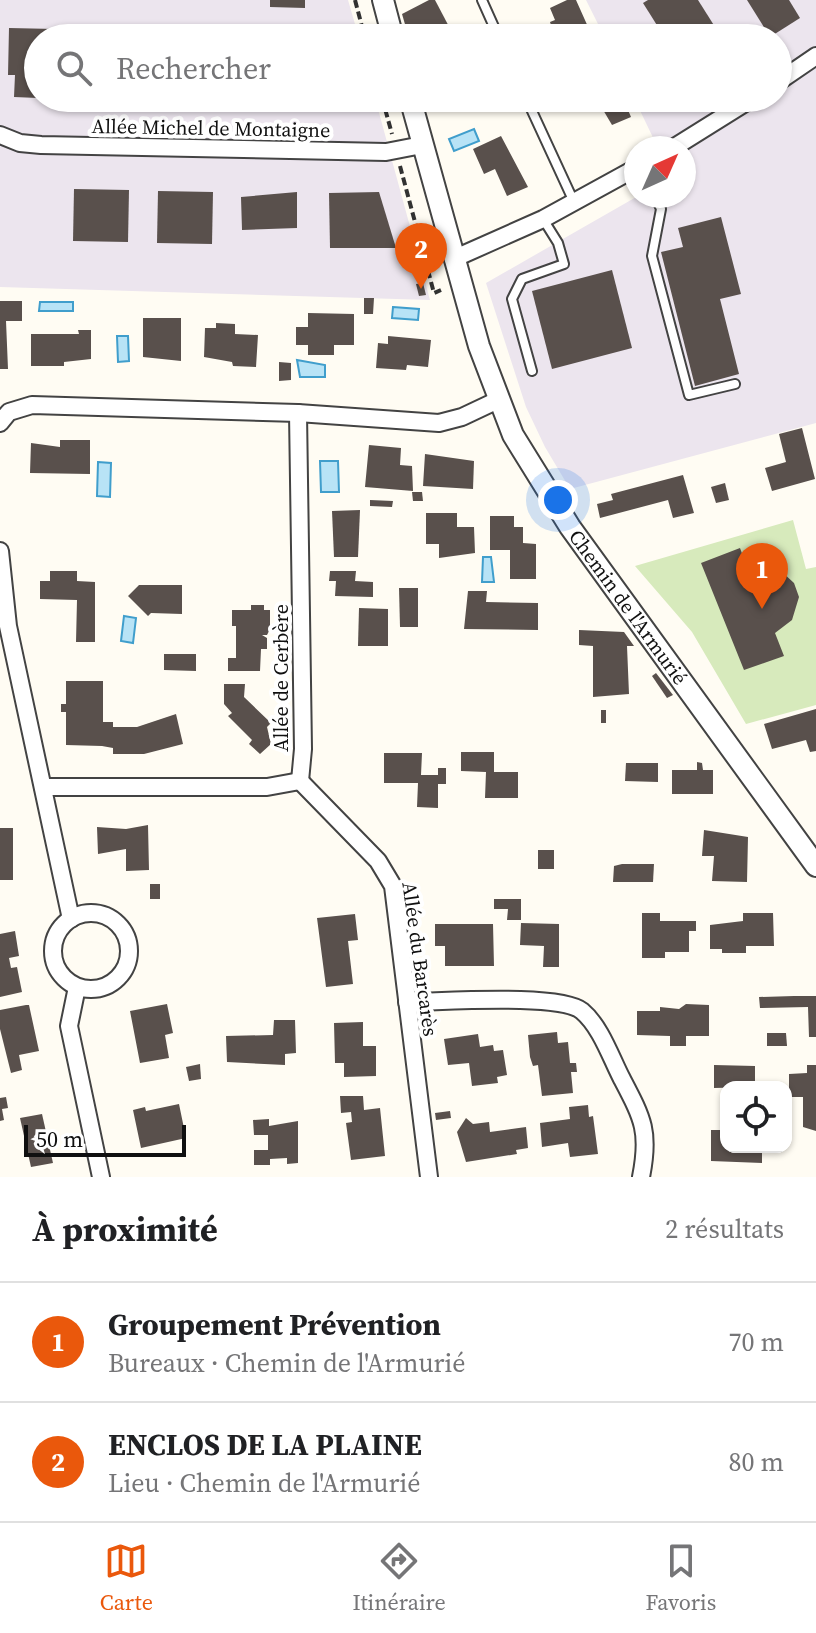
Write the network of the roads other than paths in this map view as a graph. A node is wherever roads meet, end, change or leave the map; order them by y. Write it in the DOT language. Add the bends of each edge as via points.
graph roads {
  1 [pos="383,0"];
  2 [pos="482,0"];
  3 [pos="389,24"];
  4 [pos="493,24"];
  5 [pos="816,56"];
  6 [pos="792,72"];
  7 [pos="414,112"];
  8 [pos="532,112"];
  9 [pos="731,112"];
  10 [pos="0,135"];
  11 [pos="692,136"];
  12 [pos="422,145"];
  13 [pos="624,175"];
  14 [pos="574,202"];
  15 [pos="661,208"];
  16 [pos="543,219"];
  17 [pos="453,259"];
  18 [pos="532,371"];
  19 [pos="735,384"];
  20 [pos="498,400"];
  21 [pos="298,413"];
  22 [pos="0,423"];
  23 [pos="0,551"];
  24 [pos="300,781"];
  25 [pos="43,787"];
  26 [pos="816,866"];
  27 [pos="71,919"];
  28 [pos="77,987"];
  29 [pos="407,1002"];
  30 [pos="101,1177"];
  31 [pos="429,1177"];
  32 [pos="641,1177"];
  1 -- 3 [label="street"];
  2 -- 4 [label="lane"];
  5 -- 6 [label="street"];
  7 -- 12 [label="street, Chemin de l'Armurié"];
  8 -- 14 [label="lane"];
  9 -- 11 [label="street"];
  10 -- 12 [label="street, Allée Michel de Montaigne" via="41,145 396,151"];
  12 -- 17 [label="street, Chemin de l'Armurié"];
  13 -- 14 [label="street"];
  14 -- 16 [label="street"];
  15 -- 19 [label="lane" via="652,256 689,395"];
  16 -- 17 [label="street"];
  16 -- 18 [label="lane" via="564,264 522,279 512,299"];
  17 -- 20 [label="street, Chemin de l'Armurié"];
  20 -- 21 [label="street" via="439,423"];
  20 -- 26 [label="street, Chemin de l'Armurié" via="513,435 570,527"];
  21 -- 22 [label="street" via="32,405 9,412"];
  21 -- 24 [label="street, Allée de Cerbère"];
  23 -- 25 [label="street" via="8,626"];
  24 -- 25 [label="street, Allée de Cerbère" via="267,787"];
  24 -- 29 [label="street, Allée du Barcarès" via="390,878"];
  25 -- 27 [label="street"];
  27 -- 28 [label="street" via="60,928 53,955 65,980"];
  27 -- 28 [label="street" via="89,913 108,917 123,930 130,948 127,967 115,982 97,990"];
  28 -- 30 [label="street" via="69,1026"];
  29 -- 31 [label="street, Allée du Barcarès"];
  29 -- 32 [label="street" via="554,1001 581,1010 644,1121 647,1145"];
}
